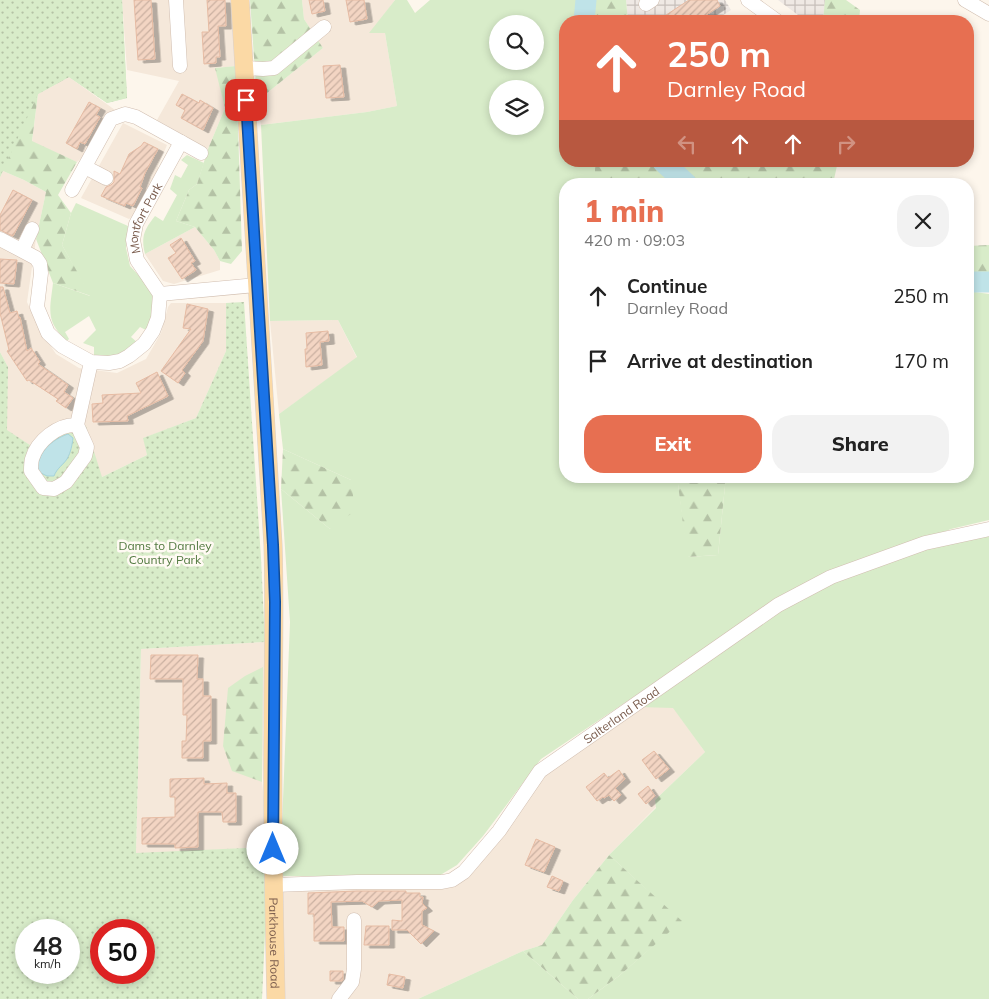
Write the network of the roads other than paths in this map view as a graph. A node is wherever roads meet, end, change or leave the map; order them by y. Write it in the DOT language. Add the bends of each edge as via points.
graph roads {
  1 [pos="176,0"];
  2 [pos="240,0"];
  3 [pos="748,0"];
  4 [pos="965,0"];
  5 [pos="989,14"];
  6 [pos="758,15"];
  7 [pos="324,27"];
  8 [pos="180,66"];
  9 [pos="244,68"];
  10 [pos="181,142"];
  11 [pos="201,153"];
  12 [pos="85,167"];
  13 [pos="106,178"];
  14 [pos="72,190"];
  15 [pos="32,229"];
  16 [pos="0,239"];
  17 [pos="22,250"];
  18 [pos="257,285"];
  19 [pos="160,294"];
  20 [pos="91,362"];
  21 [pos="77,425"];
  22 [pos="989,529"];
  23 [pos="274,885"];
  24 [pos="354,920"];
  25 [pos="276,999"];
  26 [pos="339,999"];
  1 -- 8 [label="street"];
  2 -- 9 [label="main road, Parkhouse Road"];
  3 -- 6 [label="street"];
  4 -- 5 [label="street"];
  7 -- 9 [label="street" via="274,68"];
  9 -- 18 [label="main road, Parkhouse Road"];
  10 -- 11 [label="street"];
  10 -- 12 [label="street" via="125,114 111,118"];
  10 -- 19 [label="street, Montfort Park" via="136,224 133,240 137,260"];
  12 -- 13 [label="street"];
  12 -- 14 [label="street"];
  15 -- 17 [label="street"];
  16 -- 17 [label="street"];
  17 -- 20 [label="street" via="40,264 37,307 48,333 62,346"];
  18 -- 19 [label="street"];
  18 -- 23 [label="main road, Parkhouse Road" via="275,602"];
  19 -- 20 [label="street" via="158,318 144,344 120,361"];
  20 -- 21 [label="street"];
  21 -- 21 [label="street" via="87,447 85,456 66,482 54,489 43,488 31,471 32,459 54,431"];
  22 -- 23 [label="street, Salterland Road" via="925,543 831,577 778,604 540,771 499,831 464,872 452,880"];
  23 -- 25 [label="main road, Parkhouse Road"];
  24 -- 26 [label="street" via="352,982"];
}
